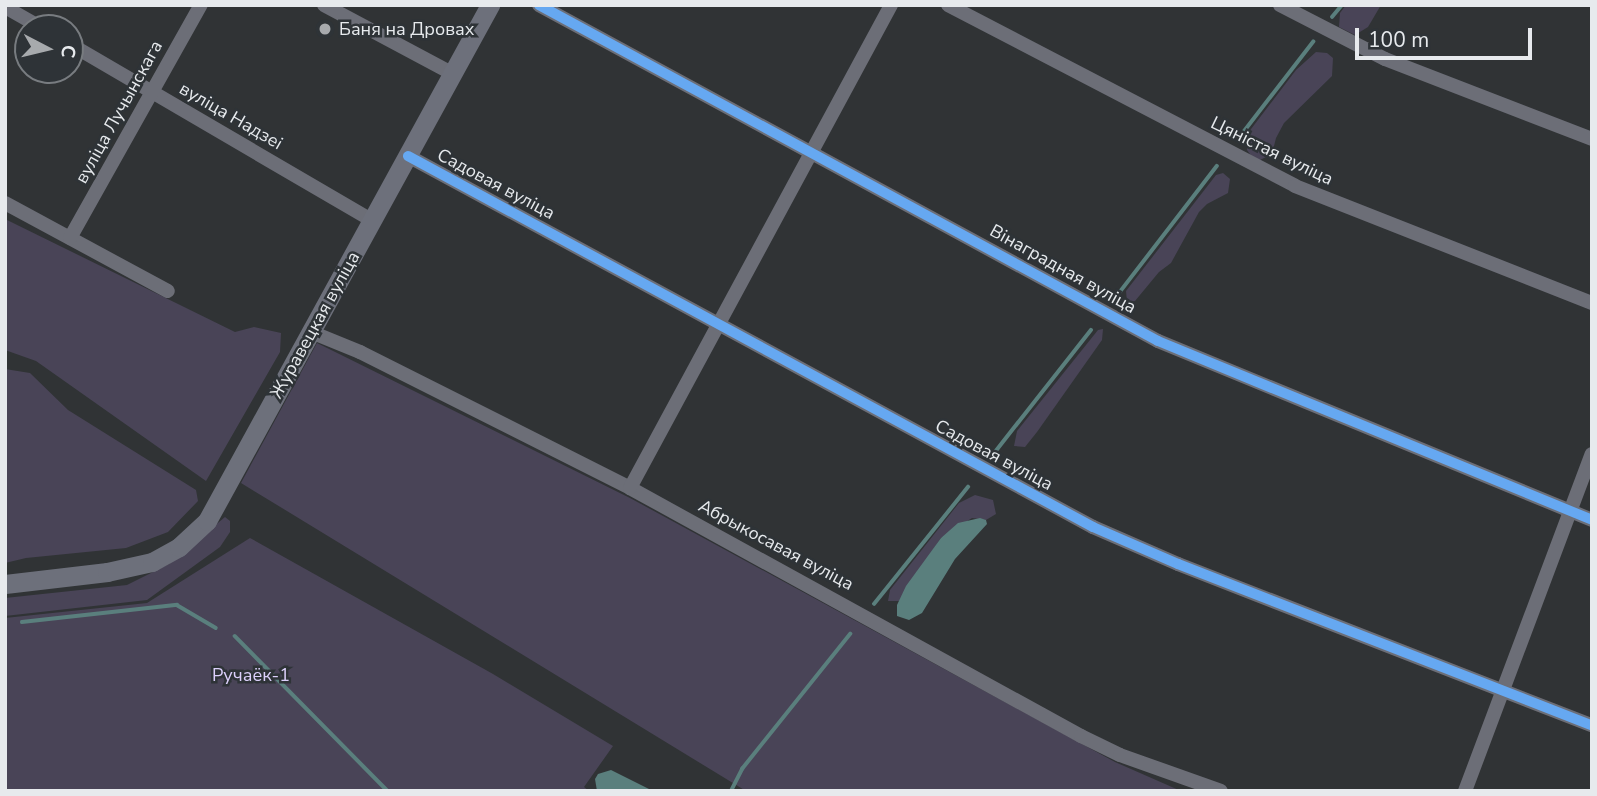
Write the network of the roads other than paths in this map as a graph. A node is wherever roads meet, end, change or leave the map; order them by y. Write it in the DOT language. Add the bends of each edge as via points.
graph roads {
  1 [pos="201,5"];
  2 [pos="324,5"];
  3 [pos="490,5"];
  4 [pos="539,5"];
  5 [pos="891,5"];
  6 [pos="948,5"];
  7 [pos="1280,5"];
  8 [pos="84,52"];
  9 [pos="453,74"];
  10 [pos="153,93"];
  11 [pos="1592,139"];
  12 [pos="813,153"];
  13 [pos="408,156"];
  14 [pos="5,203"];
  15 [pos="372,220"];
  16 [pos="70,238"];
  17 [pos="168,291"];
  18 [pos="1592,303"];
  19 [pos="720,326"];
  20 [pos="311,332"];
  21 [pos="1592,454"];
  22 [pos="630,488"];
  23 [pos="1569,512"];
  24 [pos="1592,520"];
  25 [pos="5,583"];
  26 [pos="1502,688"];
  27 [pos="1592,725"];
  28 [pos="1221,791"];
  29 [pos="1465,791"];
  1 -- 10 [label="street, вуліца Лучынскага"];
  2 -- 9 [label="street"];
  3 -- 9 [label="street, Журавецкая вуліца"];
  4 -- 12 [label="street, Вінаградная вуліца"];
  5 -- 12 [label="street"];
  6 -- 18 [label="street, Цяністая вуліца" via="1295,186"];
  7 -- 11 [label="street" via="1396,64"];
  8 -- 10 [label="street, вуліца Надзеі"];
  9 -- 13 [label="street, Журавецкая вуліца"];
  10 -- 15 [label="street, вуліца Надзеі"];
  10 -- 16 [label="street, вуліца Лучынскага"];
  12 -- 19 [label="street"];
  12 -- 23 [label="street, Вінаградная вуліца" via="1181,352"];
  13 -- 15 [label="street, Журавецкая вуліца"];
  13 -- 19 [label="street, Садовая вуліца"];
  14 -- 16 [label="street"];
  15 -- 20 [label="street, Журавецкая вуліца"];
  16 -- 17 [label="street"];
  19 -- 22 [label="street"];
  19 -- 26 [label="street, Садовая вуліца" via="1093,527"];
  20 -- 22 [label="street, Абрыкосавая вуліца" via="360,352"];
  20 -- 25 [label="street, Журавецкая вуліца" via="207,521 179,547 152,562 81,576"];
  21 -- 23 [label="street"];
  22 -- 28 [label="street, Абрыкосавая вуліца" via="1081,736"];
  23 -- 24 [label="street, Вінаградная вуліца"];
  23 -- 26 [label="street"];
  26 -- 27 [label="street, Садовая вуліца"];
  26 -- 29 [label="street"];
}
